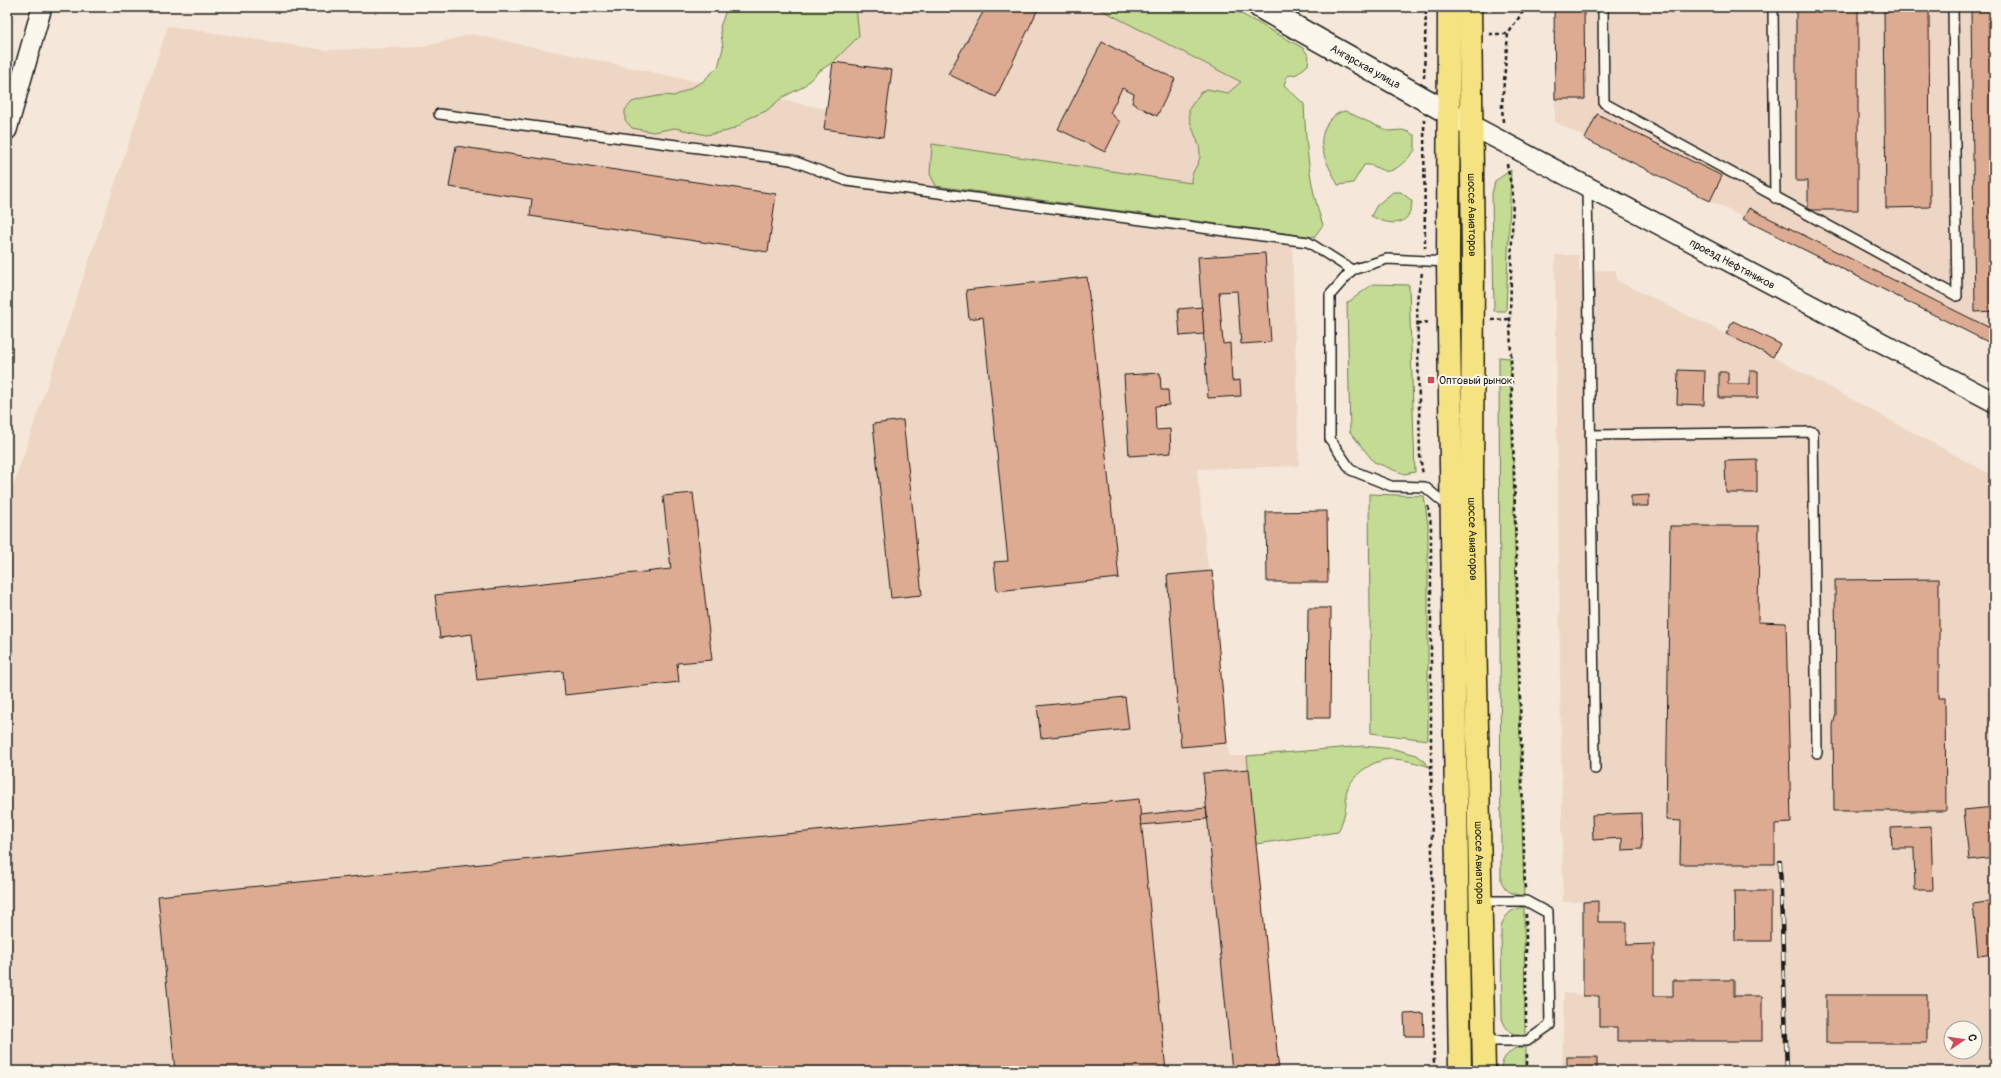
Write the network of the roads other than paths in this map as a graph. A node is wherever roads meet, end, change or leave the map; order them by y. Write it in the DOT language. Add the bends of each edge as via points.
graph roads {
  1 [pos="42,7"];
  2 [pos="1260,7"];
  3 [pos="1449,7"];
  4 [pos="1470,7"];
  5 [pos="1603,7"];
  6 [pos="1773,7"];
  7 [pos="1953,7"];
  8 [pos="1447,111"];
  9 [pos="439,114"];
  10 [pos="1471,125"];
  11 [pos="7,130"];
  12 [pos="1587,185"];
  13 [pos="1775,198"];
  14 [pos="1448,262"];
  15 [pos="1352,270"];
  16 [pos="1994,402"];
  17 [pos="1590,435"];
  18 [pos="1451,509"];
  19 [pos="1818,753"];
  20 [pos="1595,769"];
  21 [pos="1480,901"];
  22 [pos="1484,1041"];
  23 [pos="1460,1071"];
  24 [pos="1484,1071"];
  1 -- 11 [label="street"];
  2 -- 8 [label="main road, Ангарская улица"];
  3 -- 8 [label="main road, шоссе Авиаторов"];
  4 -- 10 [label="main road, шоссе Авиаторов"];
  5 -- 13 [label="lane" via="1604,103"];
  6 -- 13 [label="lane"];
  7 -- 13 [label="lane" via="1957,296"];
  8 -- 10 [label="main road, Ангарская улица"];
  8 -- 14 [label="main road, шоссе Авиаторов"];
  9 -- 15 [label="lane" via="791,160 848,181 1308,242"];
  10 -- 12 [label="street, проезд Нефтяников"];
  10 -- 21 [label="main road, шоссе Авиаторов" via="1472,484"];
  12 -- 16 [label="street, проезд Нефтяников"];
  12 -- 17 [label="lane"];
  14 -- 15 [label="lane" via="1387,259"];
  14 -- 18 [label="main road, шоссе Авиаторов"];
  15 -- 18 [label="lane" via="1330,295 1330,439 1351,470 1391,486 1425,487"];
  17 -- 19 [label="lane" via="1813,432"];
  17 -- 20 [label="lane"];
  18 -- 23 [label="main road, шоссе Авиаторов"];
  21 -- 22 [label="main road, шоссе Авиаторов"];
  21 -- 22 [label="lane" via="1526,901 1548,913 1550,1025 1526,1042"];
  22 -- 24 [label="main road, шоссе Авиаторов"];
}
